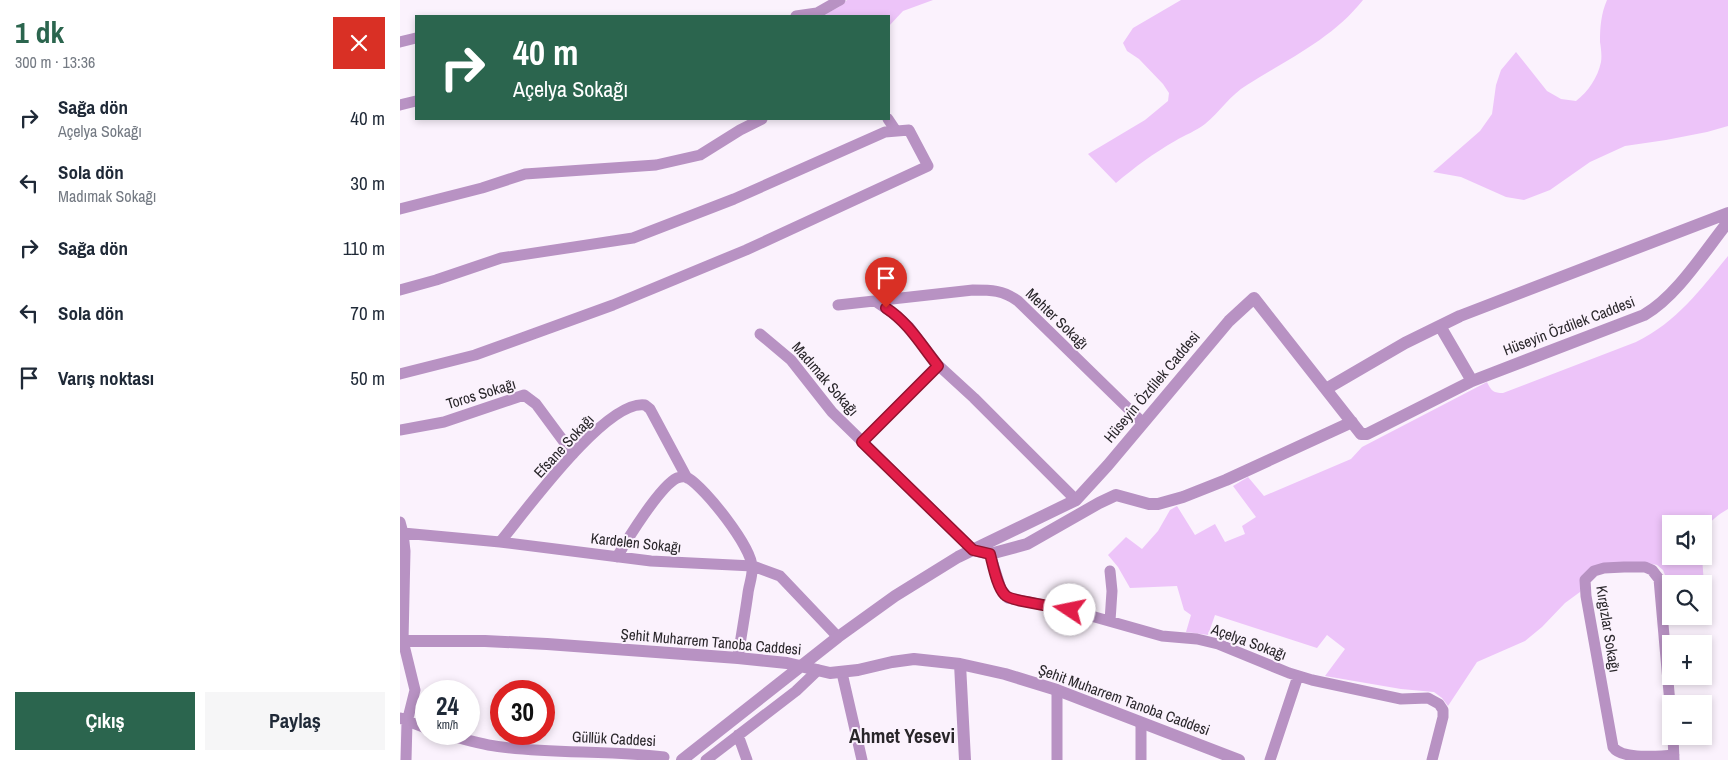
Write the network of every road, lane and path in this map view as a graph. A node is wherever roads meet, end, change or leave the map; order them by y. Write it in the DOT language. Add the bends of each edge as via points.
graph roads {
  1 [pos="840,0"];
  2 [pos="803,15"];
  3 [pos="415,38"];
  4 [pos="400,42"];
  5 [pos="415,100"];
  6 [pos="400,105"];
  7 [pos="760,120"];
  8 [pos="889,120"];
  9 [pos="896,131"];
  10 [pos="400,209"];
  11 [pos="1728,213"];
  12 [pos="1728,222"];
  13 [pos="400,290"];
  14 [pos="875,301"];
  15 [pos="838,304"];
  16 [pos="1440,326"];
  17 [pos="760,334"];
  18 [pos="938,366"];
  19 [pos="400,374"];
  20 [pos="1472,381"];
  21 [pos="1326,389"];
  22 [pos="1352,422"];
  23 [pos="1143,423"];
  24 [pos="400,430"];
  25 [pos="862,442"];
  26 [pos="573,454"];
  27 [pos="687,478"];
  28 [pos="1076,500"];
  29 [pos="402,528"];
  30 [pos="500,542"];
  31 [pos="973,550"];
  32 [pos="990,554"];
  33 [pos="617,557"];
  34 [pos="753,566"];
  35 [pos="1110,571"];
  36 [pos="402,573"];
  37 [pos="1110,621"];
  38 [pos="838,637"];
  39 [pos="403,641"];
  40 [pos="738,658"];
  41 [pos="960,664"];
  42 [pos="802,666"];
  43 [pos="818,670"];
  44 [pos="842,673"];
  45 [pos="1298,676"];
  46 [pos="1057,690"];
  47 [pos="1669,695"];
  48 [pos="404,720"];
  49 [pos="1141,723"];
  50 [pos="738,735"];
  51 [pos="480,743"];
  52 [pos="664,757"];
  53 [pos="1674,757"];
  54 [pos="1231,759"];
  55 [pos="406,760"];
  56 [pos="682,760"];
  57 [pos="706,760"];
  58 [pos="746,760"];
  59 [pos="862,760"];
  60 [pos="965,760"];
  61 [pos="1057,760"];
  62 [pos="1141,760"];
  63 [pos="1270,760"];
  64 [pos="1432,760"];
  1 -- 2 [label="street" via="817,13"];
  3 -- 4 [label="street"];
  5 -- 6 [label="street"];
  7 -- 10 [label="street" via="700,155 656,165 526,174"];
  8 -- 9 [label="street"];
  9 -- 13 [label="street" via="886,132 734,199 633,238 501,258"];
  9 -- 19 [label="street" via="910,130 928,166 746,250 613,305 476,354"];
  11 -- 16 [label="street"];
  12 -- 20 [label="street, Hüseyin Özdilek Caddesi" via="1655,309"];
  14 -- 15 [label="street, Mehter Sokağı"];
  14 -- 18 [label="street" via="909,327"];
  14 -- 23 [label="street, Mehter Sokağı" via="973,290 1009,295"];
  16 -- 20 [label="street"];
  16 -- 21 [label="street"];
  17 -- 25 [label="street, Madımak Sokağı" via="791,360 832,412"];
  18 -- 25 [label="street"];
  18 -- 28 [label="street"];
  20 -- 22 [label="street, Hüseyin Özdilek Caddesi" via="1367,434 1361,434"];
  21 -- 22 [label="street, Hüseyin Özdilek Caddesi"];
  21 -- 23 [label="street, Hüseyin Özdilek Caddesi" via="1254,298 1229,321"];
  22 -- 32 [label="street" via="1226,480 1168,502 1149,504 1112,496 1034,540"];
  23 -- 28 [label="street, Hüseyin Özdilek Caddesi"];
  24 -- 26 [label="street, Toros Sokağı" via="444,422 524,395 536,404"];
  25 -- 31 [label="street, Madımak Sokağı"];
  26 -- 27 [label="street, Efsane Sokağı" via="612,417 634,406 645,405"];
  26 -- 30 [label="street, Efsane Sokağı"];
  27 -- 33 [label="street" via="675,479 658,497"];
  27 -- 34 [label="street" via="728,520"];
  28 -- 31 [label="street, Hüseyin Özdilek Caddesi"];
  29 -- 30 [label="street, Kardelen Sokağı"];
  29 -- 36 [label="street"];
  30 -- 33 [label="street, Kardelen Sokağı"];
  31 -- 32 [label="street"];
  31 -- 38 [label="street, Hüseyin Özdilek Caddesi" via="944,564"];
  32 -- 37 [label="street, Açelya Sokağı" via="1001,588 1008,598"];
  33 -- 34 [label="street, Kardelen Sokağı"];
  34 -- 38 [label="street, Kardelen Sokağı" via="780,576"];
  34 -- 40 [label="street"];
  35 -- 37 [label="street"];
  36 -- 39 [label="street"];
  37 -- 45 [label="street, Açelya Sokağı" via="1162,636 1218,644"];
  38 -- 42 [label="street, Hüseyin Özdilek Caddesi"];
  39 -- 40 [label="street, Şehit Muharrem Tanoba Caddesi" via="529,643"];
  39 -- 48 [label="street" via="415,690"];
  40 -- 42 [label="street, Şehit Muharrem Tanoba Caddesi"];
  41 -- 44 [label="street, Şehit Muharrem Tanoba Caddesi" via="914,659"];
  41 -- 46 [label="street, Şehit Muharrem Tanoba Caddesi"];
  41 -- 60 [label="street"];
  42 -- 43 [label="street, Şehit Muharrem Tanoba Caddesi"];
  42 -- 56 [label="street, Hüseyin Özdilek Caddesi"];
  43 -- 44 [label="street, Şehit Muharrem Tanoba Caddesi"];
  43 -- 50 [label="street"];
  44 -- 59 [label="street"];
  45 -- 63 [label="street"];
  45 -- 64 [label="street, Açelya Sokağı" via="1402,699 1433,700 1443,710 1443,717"];
  46 -- 49 [label="street, Şehit Muharrem Tanoba Caddesi"];
  46 -- 61 [label="street"];
  47 -- 53 [label="street, Kırgızlar Sokağı" via="1659,579 1652,570 1644,567 1594,571 1585,580 1586,596 1613,748 1628,757"];
  48 -- 55 [label="street"];
  49 -- 54 [label="street, Şehit Muharrem Tanoba Caddesi"];
  49 -- 62 [label="street"];
  50 -- 57 [label="street"];
  50 -- 58 [label="street"];
  51 -- 52 [label="street, Güllük Caddesi"];
}
